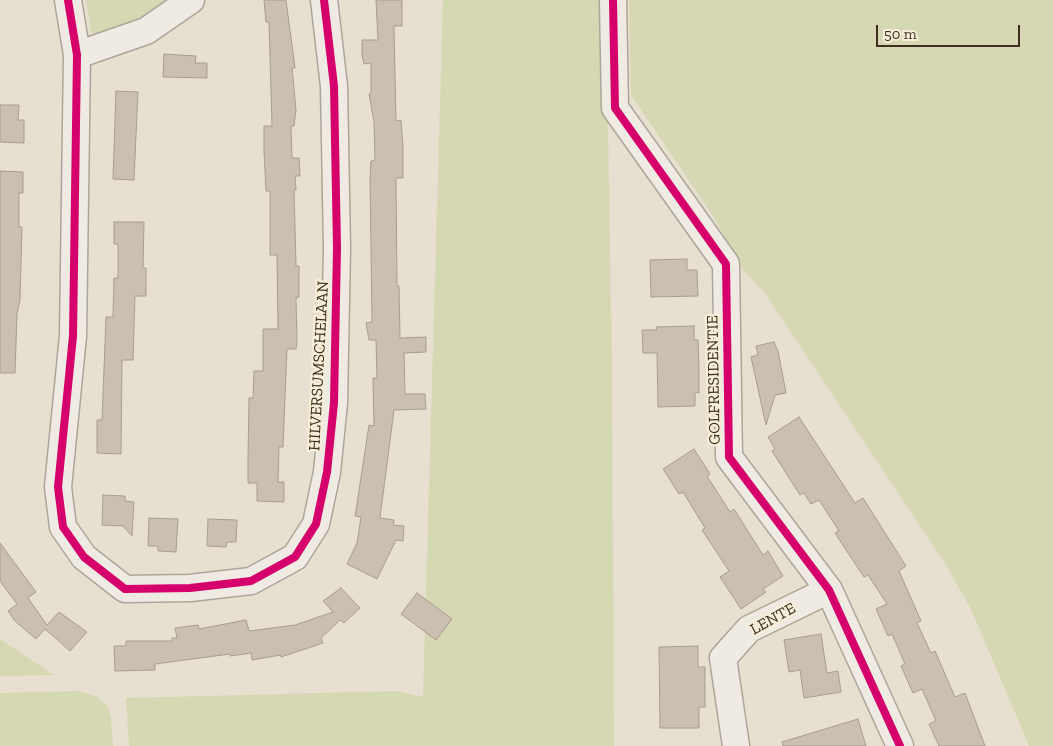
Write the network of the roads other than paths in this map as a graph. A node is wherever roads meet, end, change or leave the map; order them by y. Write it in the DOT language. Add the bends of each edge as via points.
graph roads {
  1 [pos="68,0"];
  2 [pos="191,0"];
  3 [pos="324,0"];
  4 [pos="613,0"];
  5 [pos="77,54"];
  6 [pos="828,590"];
  7 [pos="736,746"];
  8 [pos="900,746"];
  1 -- 5 [label="street, HILVERSUMSCHELAAN"];
  2 -- 5 [label="street" via="146,31"];
  3 -- 5 [label="street, HILVERSUMSCHELAAN" via="334,86 337,248 334,403 327,472 316,524 296,557 251,581 190,588 125,589 84,557 63,527 58,487 73,336"];
  4 -- 6 [label="street, GOLFRESIDENTIE" via="615,108 726,264 729,457"];
  6 -- 7 [label="street, LENTE" via="749,629 723,658"];
  6 -- 8 [label="street, GOLFRESIDENTIE"];
}
